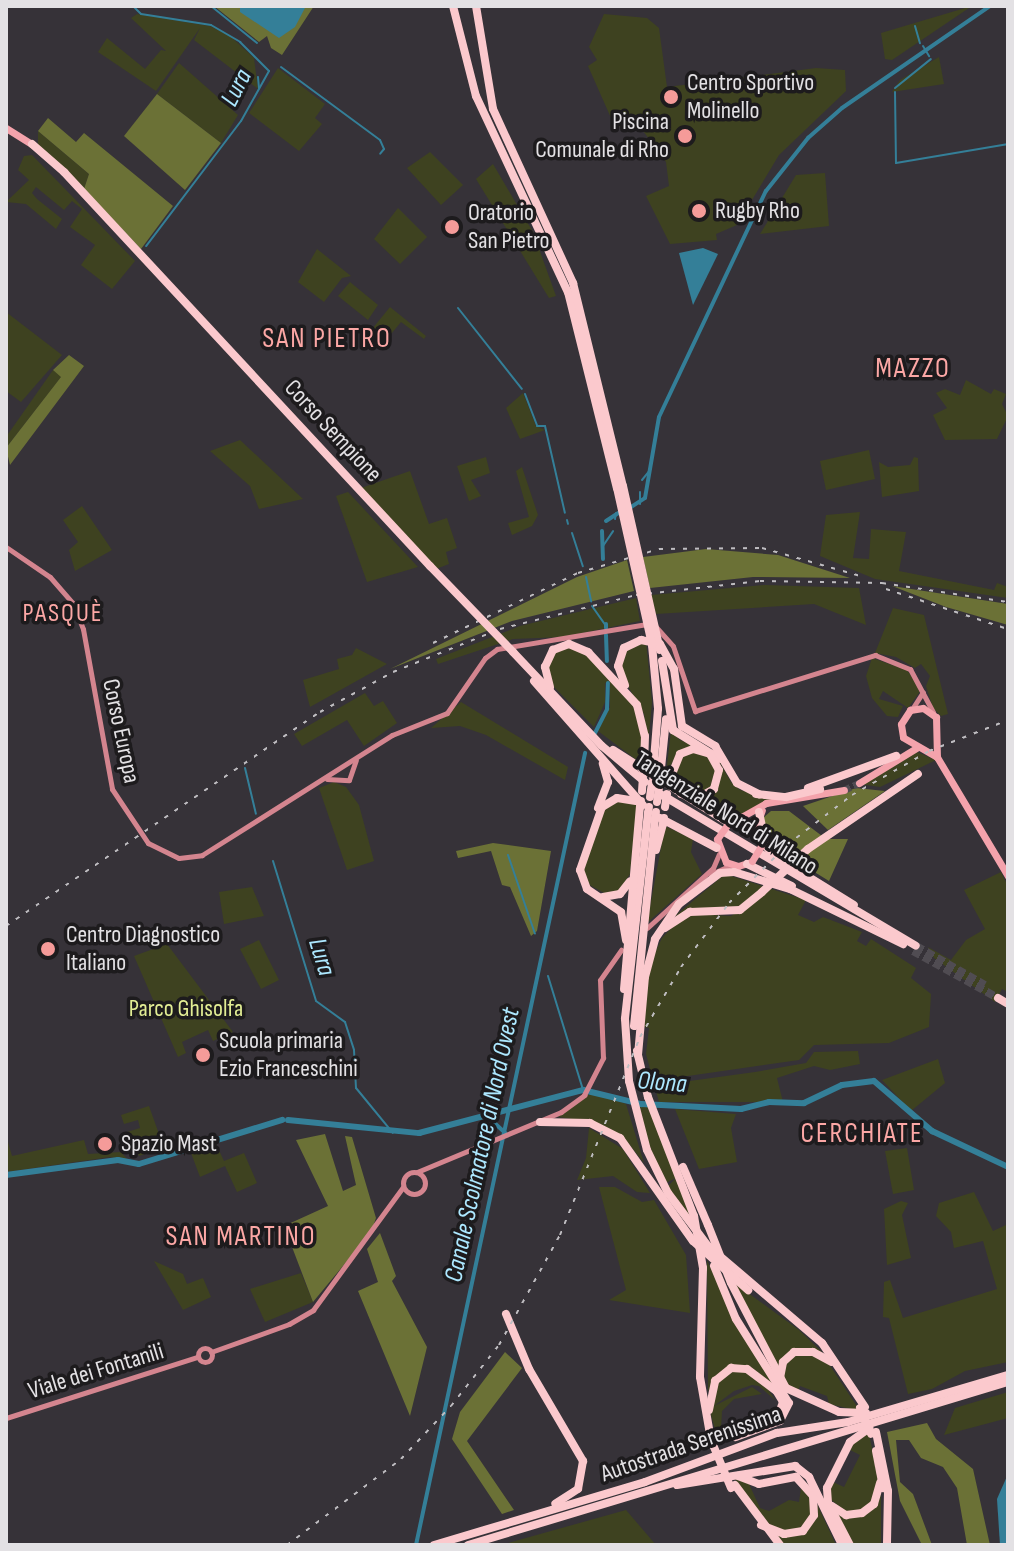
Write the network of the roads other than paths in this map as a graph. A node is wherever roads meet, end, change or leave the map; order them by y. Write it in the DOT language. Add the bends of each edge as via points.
graph roads {
  1 [pos="453,6"];
  2 [pos="476,6"];
  3 [pos="6,128"];
  4 [pos="32,144"];
  5 [pos="620,487"];
  6 [pos="6,547"];
  7 [pos="656,647"];
  8 [pos="510,650"];
  9 [pos="662,661"];
  10 [pos="537,685"];
  11 [pos="923,687"];
  12 [pos="632,697"];
  13 [pos="912,709"];
  14 [pos="570,713"];
  15 [pos="934,714"];
  16 [pos="903,737"];
  17 [pos="936,738"];
  18 [pos="919,747"];
  19 [pos="591,749"];
  20 [pos="363,754"];
  21 [pos="896,756"];
  22 [pos="937,757"];
  23 [pos="885,766"];
  24 [pos="345,767"];
  25 [pos="352,771"];
  26 [pos="918,774"];
  27 [pos="339,775"];
  28 [pos="654,778"];
  29 [pos="859,783"];
  30 [pos="820,789"];
  31 [pos="844,790"];
  32 [pos="764,795"];
  33 [pos="779,803"];
  34 [pos="652,808"];
  35 [pos="759,812"];
  36 [pos="732,824"];
  37 [pos="593,828"];
  38 [pos="755,829"];
  39 [pos="763,845"];
  40 [pos="718,847"];
  41 [pos="635,859"];
  42 [pos="750,863"];
  43 [pos="731,865"];
  44 [pos="1008,876"];
  45 [pos="701,882"];
  46 [pos="594,895"];
  47 [pos="688,896"];
  48 [pos="837,913"];
  49 [pos="892,932"];
  50 [pos="626,940"];
  51 [pos="653,944"];
  52 [pos="903,944"];
  53 [pos="621,950"];
  54 [pos="1002,996"];
  55 [pos="626,1004"];
  56 [pos="1008,1004"];
  57 [pos="638,1055"];
  58 [pos="631,1102"];
  59 [pos="540,1122"];
  60 [pos="667,1142"];
  61 [pos="441,1167"];
  62 [pos="417,1172"];
  63 [pos="425,1180"];
  64 [pos="403,1187"];
  65 [pos="409,1194"];
  66 [pos="660,1194"];
  67 [pos="387,1214"];
  68 [pos="703,1253"];
  69 [pos="704,1306"];
  70 [pos="506,1314"];
  71 [pos="211,1352"];
  72 [pos="197,1357"];
  73 [pos="832,1362"];
  74 [pos="1008,1375"];
  75 [pos="780,1379"];
  76 [pos="1008,1382"];
  77 [pos="863,1407"];
  78 [pos="894,1408"];
  79 [pos="709,1410"];
  80 [pos="911,1412"];
  81 [pos="6,1418"];
  82 [pos="873,1433"];
  83 [pos="736,1437"];
  84 [pos="713,1439"];
  85 [pos="722,1451"];
  86 [pos="733,1474"];
  87 [pos="881,1476"];
  88 [pos="809,1477"];
  89 [pos="831,1477"];
  90 [pos="733,1486"];
  91 [pos="660,1487"];
  92 [pos="813,1495"];
  93 [pos="827,1498"];
  94 [pos="761,1525"];
  95 [pos="487,1529"];
  96 [pos="434,1545"];
  97 [pos="468,1545"];
  98 [pos="773,1545"];
  99 [pos="780,1545"];
  100 [pos="840,1545"];
  101 [pos="850,1545"];
  102 [pos="885,1545"];
  1 -- 5 [label="highway" via="476,96 568,292"];
  2 -- 5 [label="highway" via="493,109 573,283"];
  3 -- 4 [label="main road, Corso Sempione"];
  4 -- 8 [label="highway, Corso Sempione, bridge"];
  5 -- 7 [label="highway, bridge"];
  6 -- 27 [label="main road, Corso Europa" via="50,577 73,603 83,629 111,787 154,849 179,858 200,856 322,780"];
  7 -- 9 [label="highway"];
  7 -- 28 [label="highway"];
  8 -- 10 [label="highway"];
  8 -- 11 [label="main road" via="653,625 673,646 696,712 865,656 900,662"];
  8 -- 14 [label="highway, Corso Sempione"];
  8 -- 20 [label="main road" via="489,654 447,713 392,735"];
  9 -- 28 [label="highway" via="666,717"];
  9 -- 32 [label="highway" via="675,733 711,750 736,785"];
  10 -- 19 [label="highway"];
  10 -- 52 [label="highway, Tangenziale Nord di Milano" via="609,760 656,797"];
  11 -- 13 [label="main road" via="922,699"];
  11 -- 15 [label="main road"];
  12 -- 14 [label="highway" via="586,651 561,645 549,655 545,674"];
  12 -- 28 [label="highway" via="644,724"];
  12 -- 32 [label="highway" via="620,675 619,658 631,643 652,641 673,664 682,726 718,748 737,783"];
  13 -- 15 [label="main road"];
  13 -- 16 [label="main road" via="901,721"];
  14 -- 28 [label="highway"];
  14 -- 49 [label="highway, Tangenziale Nord di Milano" via="618,761 675,804"];
  15 -- 17 [label="main road" via="939,725"];
  16 -- 18 [label="main road"];
  16 -- 21 [label="main road" via="904,747"];
  17 -- 18 [label="main road"];
  17 -- 22 [label="main road"];
  18 -- 22 [label="main road"];
  18 -- 23 [label="main road"];
  19 -- 34 [label="highway"];
  19 -- 37 [label="highway" via="608,779"];
  20 -- 24 [label="main road"];
  20 -- 25 [label="main road"];
  21 -- 23 [label="main road"];
  21 -- 32 [label="highway" via="801,791"];
  22 -- 44 [label="main road"];
  23 -- 29 [label="main road"];
  24 -- 25 [label="main road"];
  24 -- 27 [label="main road"];
  25 -- 27 [label="main road" via="349,780"];
  26 -- 51 [label="highway, bridge" via="835,828 732,913 681,915"];
  28 -- 28 [label="highway" via="689,750 707,752 718,766 715,787 698,798"];
  28 -- 34 [label="highway, bridge"];
  28 -- 34 [label="highway, bridge"];
  28 -- 36 [label="highway"];
  30 -- 32 [label="highway"];
  31 -- 33 [label="main road"];
  33 -- 35 [label="main road"];
  33 -- 36 [label="main road" via="761,806"];
  34 -- 37 [label="highway" via="629,798 611,800"];
  34 -- 40 [label="highway"];
  34 -- 41 [label="highway"];
  34 -- 55 [label="highway"];
  34 -- 57 [label="highway" via="634,1000"];
  35 -- 38 [label="main road"];
  35 -- 39 [label="highway"];
  36 -- 38 [label="main road"];
  36 -- 40 [label="main road, bridge"];
  37 -- 46 [label="highway" via="580,873"];
  38 -- 39 [label="main road"];
  39 -- 42 [label="main road, bridge"];
  39 -- 49 [label="highway"];
  40 -- 43 [label="main road"];
  40 -- 45 [label="main road" via="715,866 649,925"];
  41 -- 46 [label="highway" via="624,891 609,898"];
  41 -- 50 [label="highway"];
  42 -- 43 [label="main road"];
  42 -- 48 [label="highway"];
  43 -- 45 [label="main road"];
  45 -- 47 [label="main road"];
  46 -- 50 [label="highway" via="621,912"];
  47 -- 48 [label="highway" via="716,875 734,872 790,889"];
  47 -- 51 [label="highway"];
  48 -- 52 [label="highway"];
  49 -- 52 [label="highway, Tangenziale Nord di Milano" via="914,949"];
  50 -- 55 [label="highway"];
  51 -- 57 [label="highway"];
  53 -- 59 [label="main road" via="600,980 604,1049 591,1086"];
  54 -- 56 [label="highway"];
  55 -- 58 [label="highway"];
  57 -- 60 [label="highway"];
  58 -- 66 [label="highway"];
  58 -- 77 [label="highway" via="656,1172 684,1217 728,1267 822,1343"];
  59 -- 61 [label="main road"];
  59 -- 66 [label="highway" via="590,1123 616,1135"];
  60 -- 69 [label="highway, bridge" via="694,1216"];
  60 -- 75 [label="highway, bridge"];
  61 -- 62 [label="main road"];
  61 -- 63 [label="main road"];
  62 -- 63 [label="main road"];
  62 -- 64 [label="main road" via="407,1174"];
  63 -- 65 [label="main road" via="423,1191"];
  64 -- 65 [label="main road"];
  64 -- 67 [label="main road"];
  65 -- 67 [label="main road"];
  66 -- 68 [label="highway"];
  67 -- 71 [label="main road" via="313,1310"];
  68 -- 73 [label="highway" via="801,1330"];
  68 -- 83 [label="highway" via="717,1271 741,1330 789,1403 783,1419"];
  69 -- 79 [label="highway"];
  69 -- 84 [label="highway" via="700,1377"];
  70 -- 95 [label="highway" via="529,1369 579,1450 584,1472 570,1497"];
  71 -- 72 [label="main road" via="201,1348"];
  71 -- 72 [label="main road" via="208,1362"];
  72 -- 81 [label="main road, Viale dei Fontanili"];
  73 -- 75 [label="highway" via="813,1352 794,1352 783,1362"];
  73 -- 77 [label="highway"];
  74 -- 78 [label="highway, Autostrada Serenissima"];
  75 -- 78 [label="highway" via="793,1392 843,1413"];
  76 -- 80 [label="highway, Autostrada Serenissima"];
  77 -- 82 [label="highway, bridge"];
  78 -- 85 [label="highway, Autostrada Serenissima" via="777,1433"];
  79 -- 83 [label="highway" via="715,1381 731,1368 747,1369 777,1392 781,1411 743,1427"];
  79 -- 84 [label="highway"];
  80 -- 89 [label="highway" via="855,1436"];
  80 -- 91 [label="highway, Autostrada Serenissima"];
  82 -- 87 [label="highway"];
  82 -- 102 [label="highway" via="887,1480"];
  83 -- 85 [label="highway"];
  84 -- 90 [label="highway, bridge"];
  85 -- 95 [label="highway, Autostrada Serenissima" via="657,1478"];
  86 -- 88 [label="highway" via="788,1466"];
  86 -- 91 [label="highway"];
  86 -- 92 [label="highway" via="759,1484 796,1477"];
  87 -- 93 [label="highway" via="875,1501 862,1513 840,1513"];
  87 -- 102 [label="highway"];
  88 -- 89 [label="highway"];
  88 -- 100 [label="highway"];
  89 -- 93 [label="highway"];
  90 -- 94 [label="highway"];
  90 -- 98 [label="highway"];
  91 -- 97 [label="highway, Autostrada Serenissima"];
  92 -- 94 [label="highway" via="814,1515 803,1531 784,1534"];
  92 -- 100 [label="highway"];
  93 -- 101 [label="highway"];
  94 -- 99 [label="highway"];
  95 -- 96 [label="highway, Autostrada Serenissima"];
}
